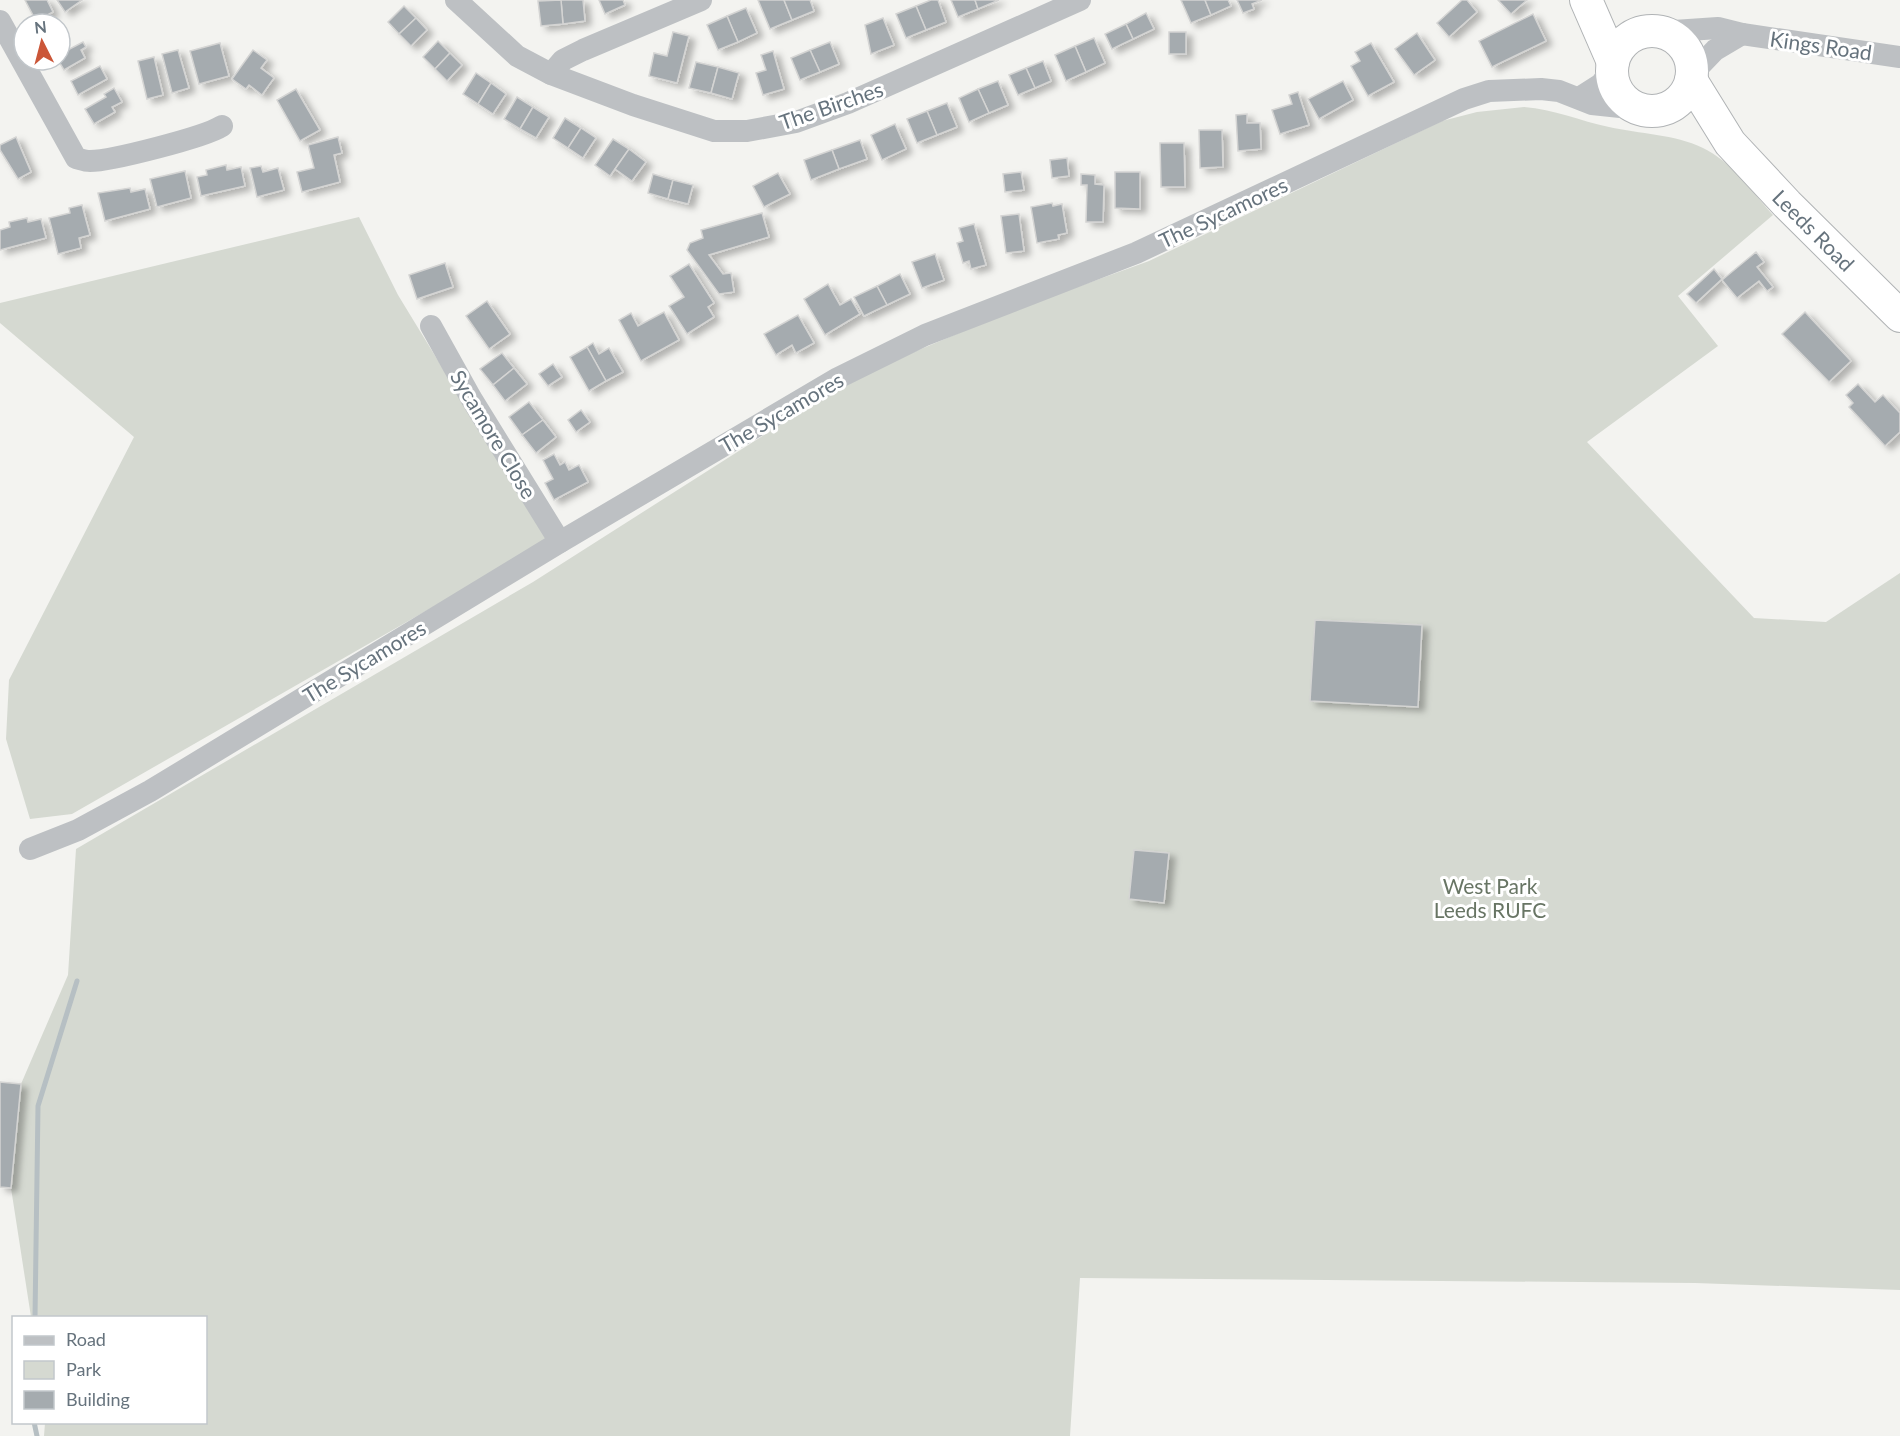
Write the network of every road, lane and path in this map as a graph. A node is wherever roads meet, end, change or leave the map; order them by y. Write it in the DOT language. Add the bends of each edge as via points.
graph roads {
  1 [pos="456,0"];
  2 [pos="701,0"];
  3 [pos="1080,0"];
  4 [pos="1587,0"];
  5 [pos="0,21"];
  6 [pos="1653,32"];
  7 [pos="1742,34"];
  8 [pos="1900,57"];
  9 [pos="1612,66"];
  10 [pos="551,74"];
  11 [pos="1692,77"];
  12 [pos="1579,98"];
  13 [pos="1654,108"];
  14 [pos="222,126"];
  15 [pos="1730,143"];
  16 [pos="1900,316"];
  17 [pos="430,326"];
  18 [pos="560,542"];
  19 [pos="30,849"];
  1 -- 10 [label="street, The Birches" via="517,56"];
  2 -- 10 [label="street" via="563,60"];
  3 -- 10 [label="street, The Birches" via="848,103 796,122 747,131 714,131 688,124"];
  4 -- 6 [label="highway"];
  4 -- 9 [label="highway"];
  5 -- 14 [label="street" via="76,158 89,161 114,157 202,136"];
  6 -- 7 [label="street, Kings Road" via="1718,28"];
  6 -- 9 [label="highway" via="1625,42"];
  6 -- 11 [label="highway" via="1680,42 1691,62"];
  7 -- 8 [label="street, Kings Road"];
  7 -- 11 [label="street, Kings Road" via="1715,50"];
  9 -- 12 [label="street" via="1601,84"];
  9 -- 13 [label="highway" via="1619,93 1628,103"];
  11 -- 13 [label="highway" via="1679,101"];
  11 -- 15 [label="highway, Leeds Road"];
  12 -- 13 [label="street, The Sycamores" via="1592,104"];
  12 -- 18 [label="street, The Sycamores" via="1558,91 1516,89 1489,91 1464,99 1136,253 925,335 838,378"];
  13 -- 15 [label="highway, Leeds Road" via="1696,120"];
  15 -- 16 [label="highway, Leeds Road"];
  17 -- 18 [label="street, Sycamore Close"];
  18 -- 19 [label="street, The Sycamores" via="150,791 78,830"];
}
